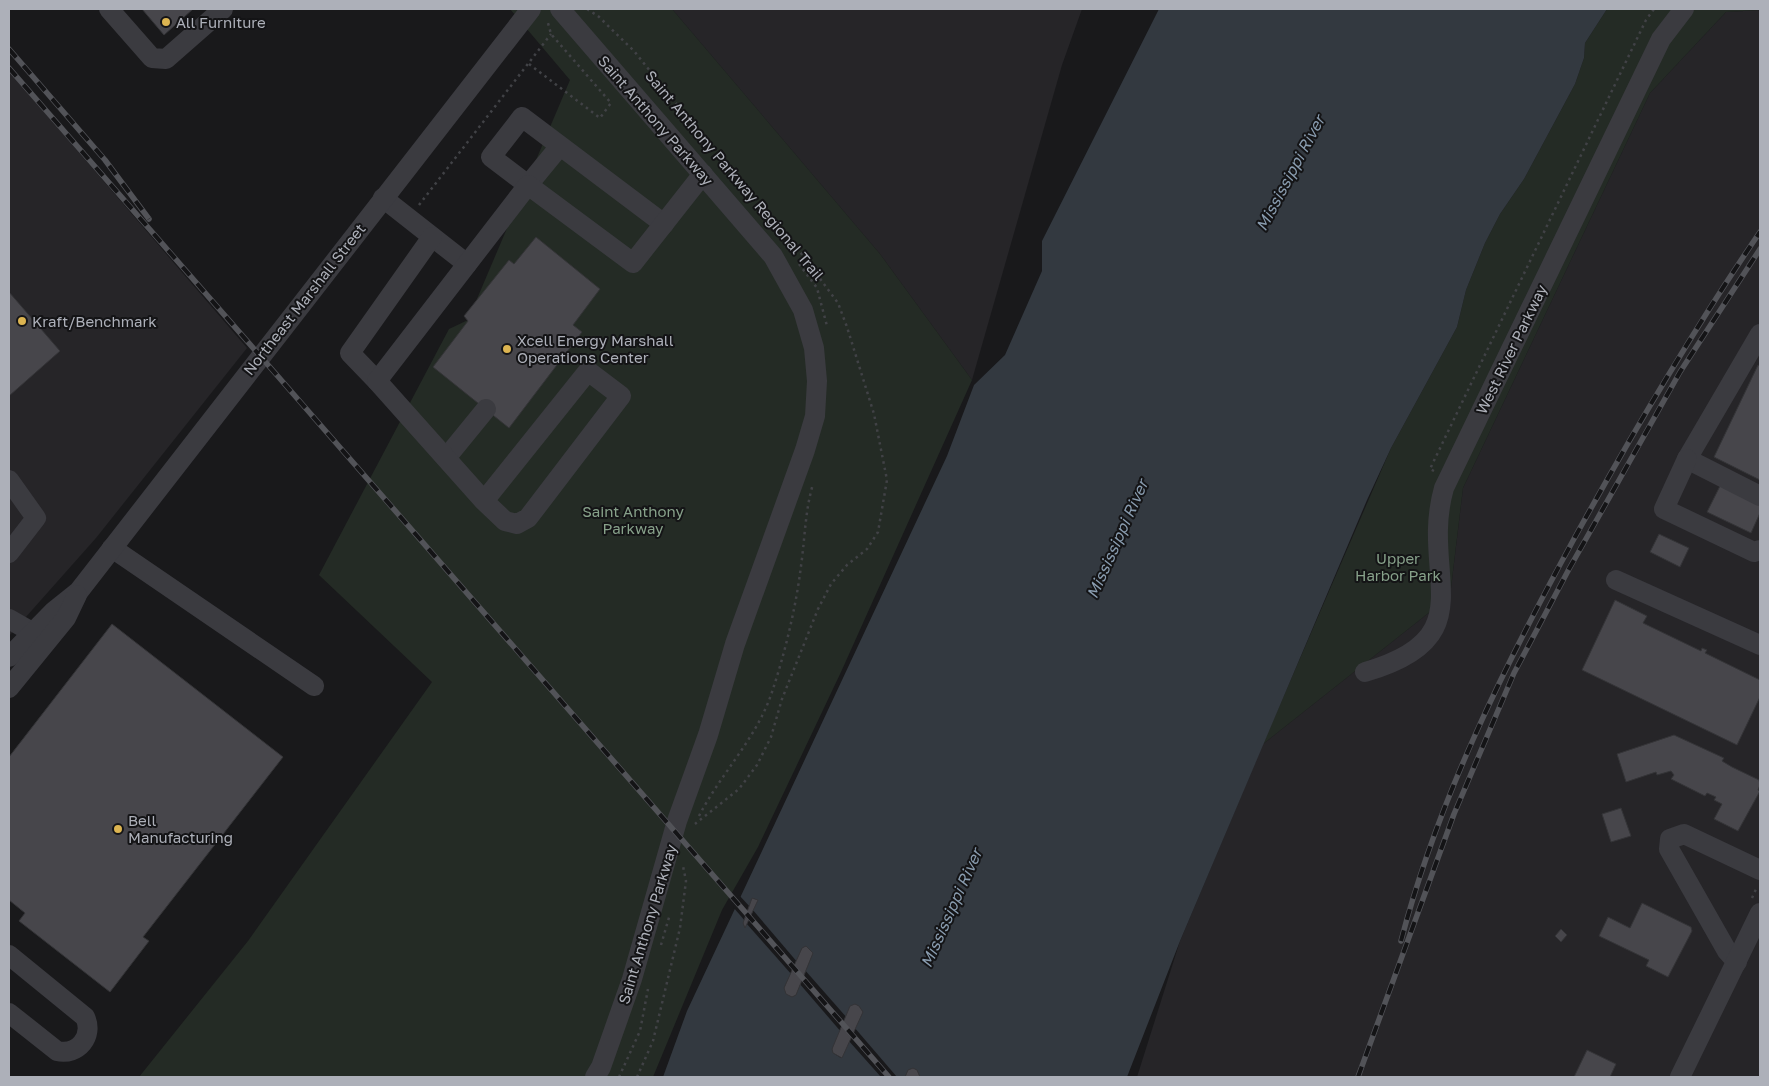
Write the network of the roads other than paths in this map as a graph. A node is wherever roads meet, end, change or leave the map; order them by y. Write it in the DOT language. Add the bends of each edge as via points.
graph roads {
  1 [pos="109,9"];
  2 [pos="223,9"];
  3 [pos="531,9"];
  4 [pos="1684,9"];
  5 [pos="554,15"];
  6 [pos="560,146"];
  7 [pos="703,174"];
  8 [pos="528,185"];
  9 [pos="382,198"];
  10 [pos="664,224"];
  11 [pos="432,237"];
  12 [pos="467,264"];
  13 [pos="1760,334"];
  14 [pos="377,381"];
  15 [pos="486,410"];
  16 [pos="446,458"];
  17 [pos="1687,459"];
  18 [pos="9,480"];
  19 [pos="1760,496"];
  20 [pos="484,501"];
  21 [pos="112,548"];
  22 [pos="1760,550"];
  23 [pos="9,553"];
  24 [pos="1616,580"];
  25 [pos="9,619"];
  26 [pos="41,637"];
  27 [pos="1760,645"];
  28 [pos="9,657"];
  29 [pos="1364,672"];
  30 [pos="314,686"];
  31 [pos="9,688"];
  32 [pos="1760,870"];
  33 [pos="1760,914"];
  34 [pos="9,955"];
  35 [pos="1736,962"];
  36 [pos="9,1014"];
  37 [pos="595,1077"];
  38 [pos="1680,1077"];
  1 -- 2 [label="street" via="152,58 166,59"];
  3 -- 9 [label="street, Northeast Marshall Street"];
  4 -- 29 [label="street, West River Parkway" via="1661,39 1444,488 1437,519 1441,612 1431,636 1403,658"];
  5 -- 7 [label="street, Saint Anthony Parkway"];
  6 -- 8 [label="street"];
  6 -- 8 [label="street" via="522,117 491,157"];
  6 -- 10 [label="street"];
  7 -- 10 [label="street"];
  7 -- 37 [label="street, Saint Anthony Parkway" via="773,256 803,310 814,348 817,381 815,416 677,821 632,979"];
  8 -- 10 [label="street" via="633,263"];
  8 -- 12 [label="street"];
  9 -- 11 [label="street"];
  9 -- 21 [label="street, Northeast Marshall Street"];
  11 -- 12 [label="street"];
  11 -- 14 [label="street" via="350,353"];
  12 -- 14 [label="street"];
  13 -- 17 [label="street"];
  14 -- 16 [label="street"];
  15 -- 16 [label="street"];
  16 -- 20 [label="street"];
  17 -- 19 [label="street"];
  17 -- 22 [label="street" via="1664,509 1754,552"];
  18 -- 23 [label="street" via="36,518"];
  20 -- 20 [label="street" via="505,521 517,524 528,518 621,396 588,371"];
  21 -- 26 [label="street, Northeast Marshall Street" via="79,591 54,611"];
  21 -- 30 [label="street"];
  24 -- 27 [label="street"];
  25 -- 26 [label="street"];
  26 -- 28 [label="street"];
  26 -- 31 [label="street"];
  32 -- 35 [label="street" via="1684,834 1670,839 1669,849"];
  33 -- 35 [label="street"];
  34 -- 36 [label="street" via="85,1017 89,1032 76,1049 66,1053 57,1051"];
  35 -- 38 [label="street"];
}
